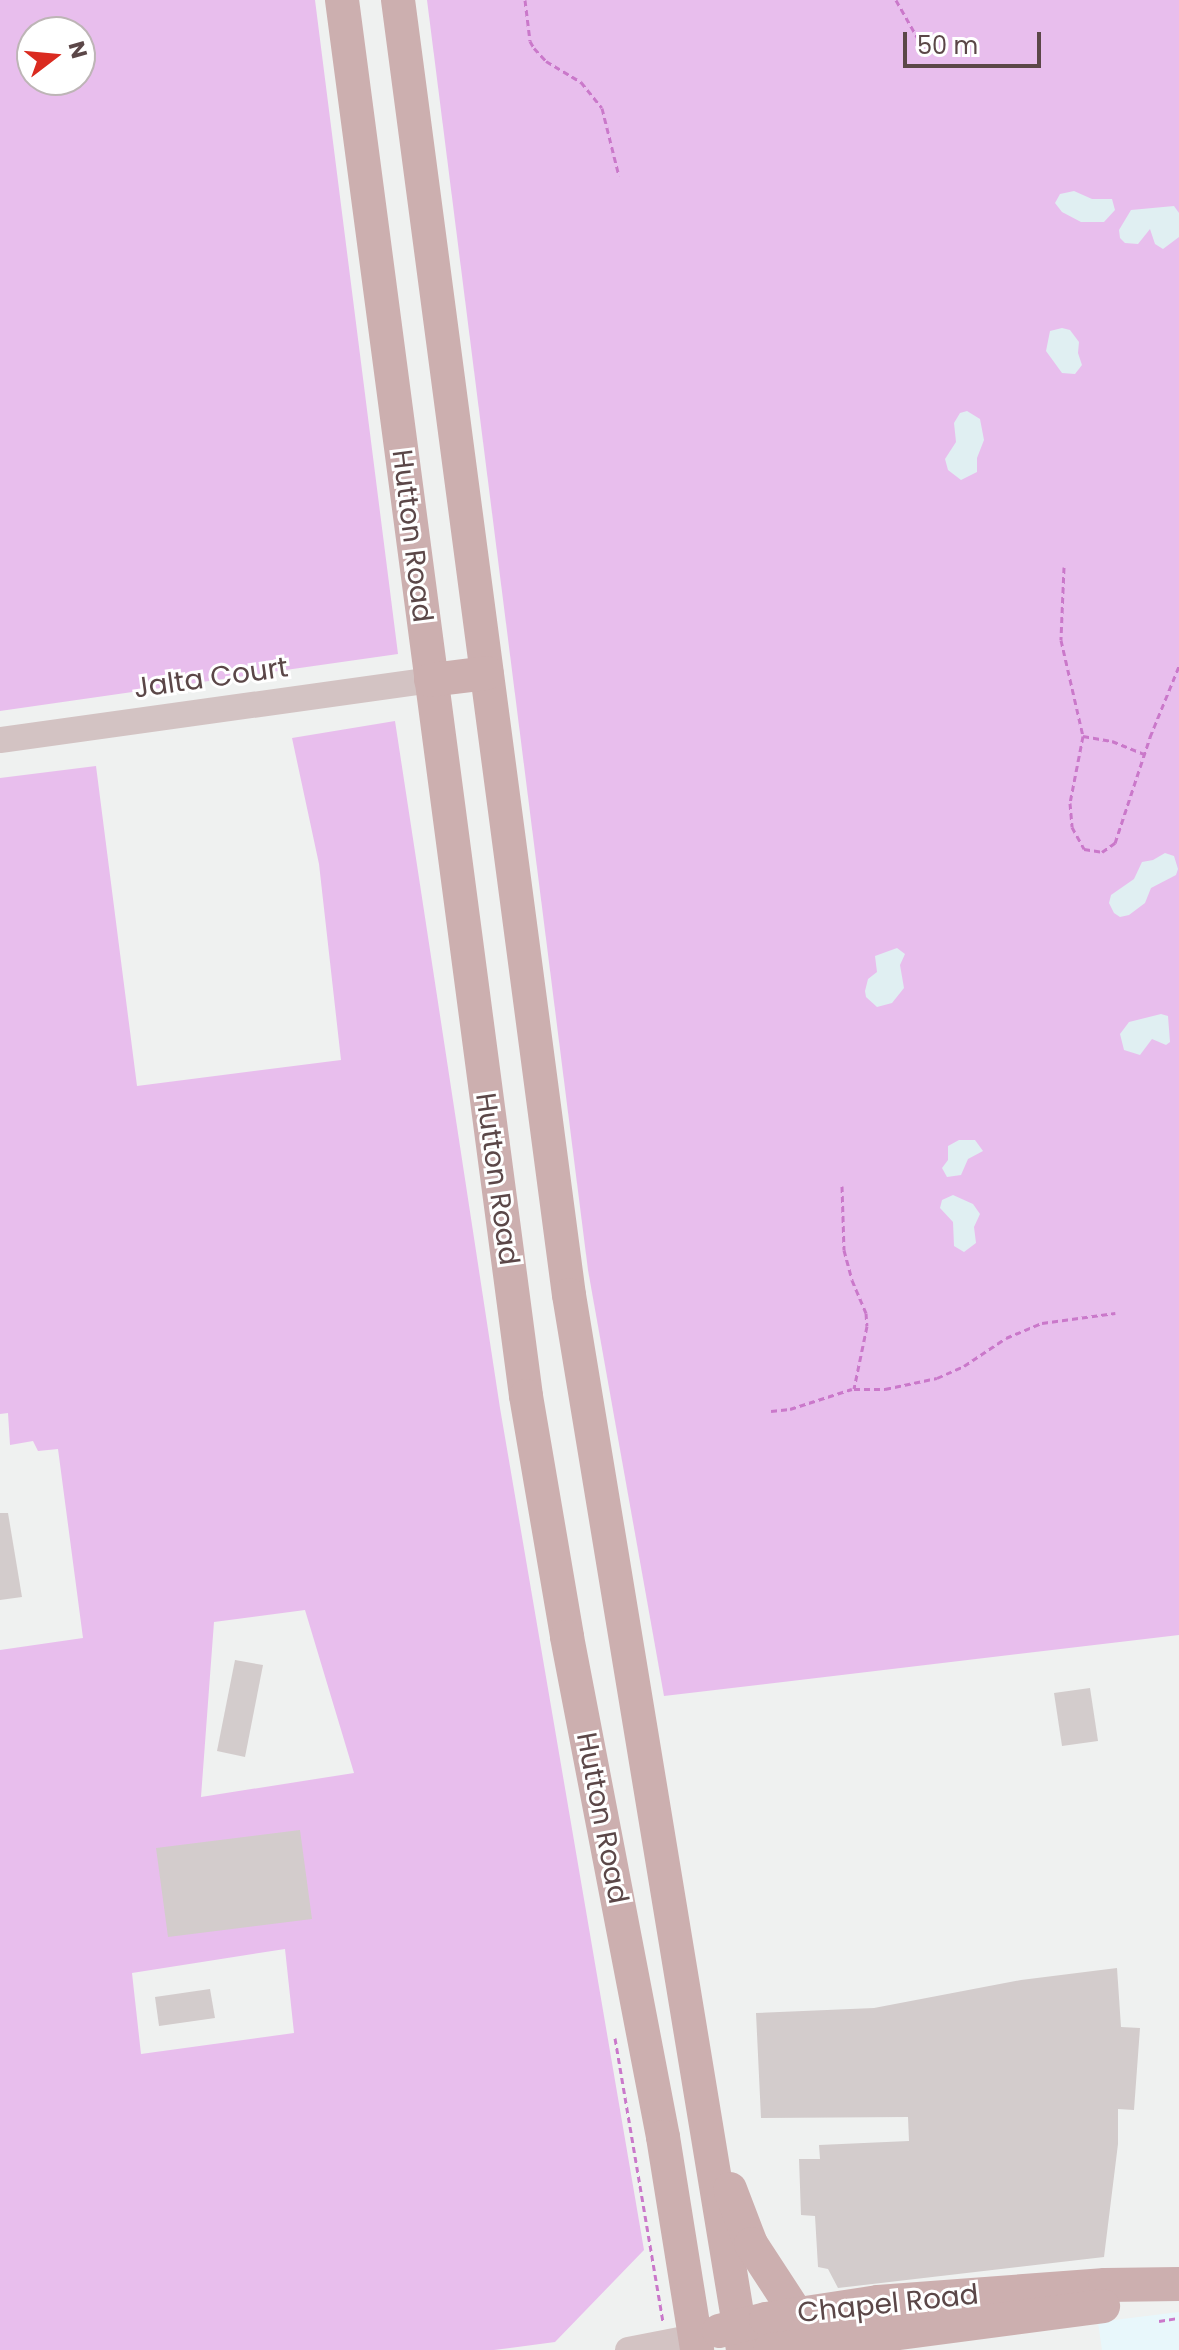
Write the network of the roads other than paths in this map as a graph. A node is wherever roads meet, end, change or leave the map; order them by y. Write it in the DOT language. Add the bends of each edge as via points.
graph roads {
  1 [pos="342,0"];
  2 [pos="398,0"];
  3 [pos="487,673"];
  4 [pos="431,680"];
  5 [pos="0,740"];
  6 [pos="709,2150"];
  7 [pos="1166,2286"];
  8 [pos="796,2313"];
  9 [pos="741,2338"];
  10 [pos="696,2344"];
  11 [pos="839,2345"];
  12 [pos="628,2350"];
  13 [pos="770,2350"];
  1 -- 4 [label="main road, Hutton Road"];
  2 -- 3 [label="main road, Hutton Road"];
  3 -- 4 [label="main road"];
  3 -- 6 [label="main road, Hutton Road" via="588,1423"];
  4 -- 5 [label="street, Jalta Court"];
  4 -- 10 [label="main road, Hutton Road" via="526,1396 663,2137"];
  6 -- 8 [label="main road" via="739,2204 751,2244"];
  6 -- 9 [label="main road, Hutton Road"];
  7 -- 8 [label="main road, Chapel Road" via="1029,2290"];
  7 -- 11 [label="main road, Chapel Road" via="1118,2303"];
  8 -- 9 [label="main road, Chapel Road"];
  9 -- 10 [label="main road, Chapel Road"];
  10 -- 12 [label="street, Chapel Road"];
  11 -- 13 [label="main road, Chapel Road"];
}
